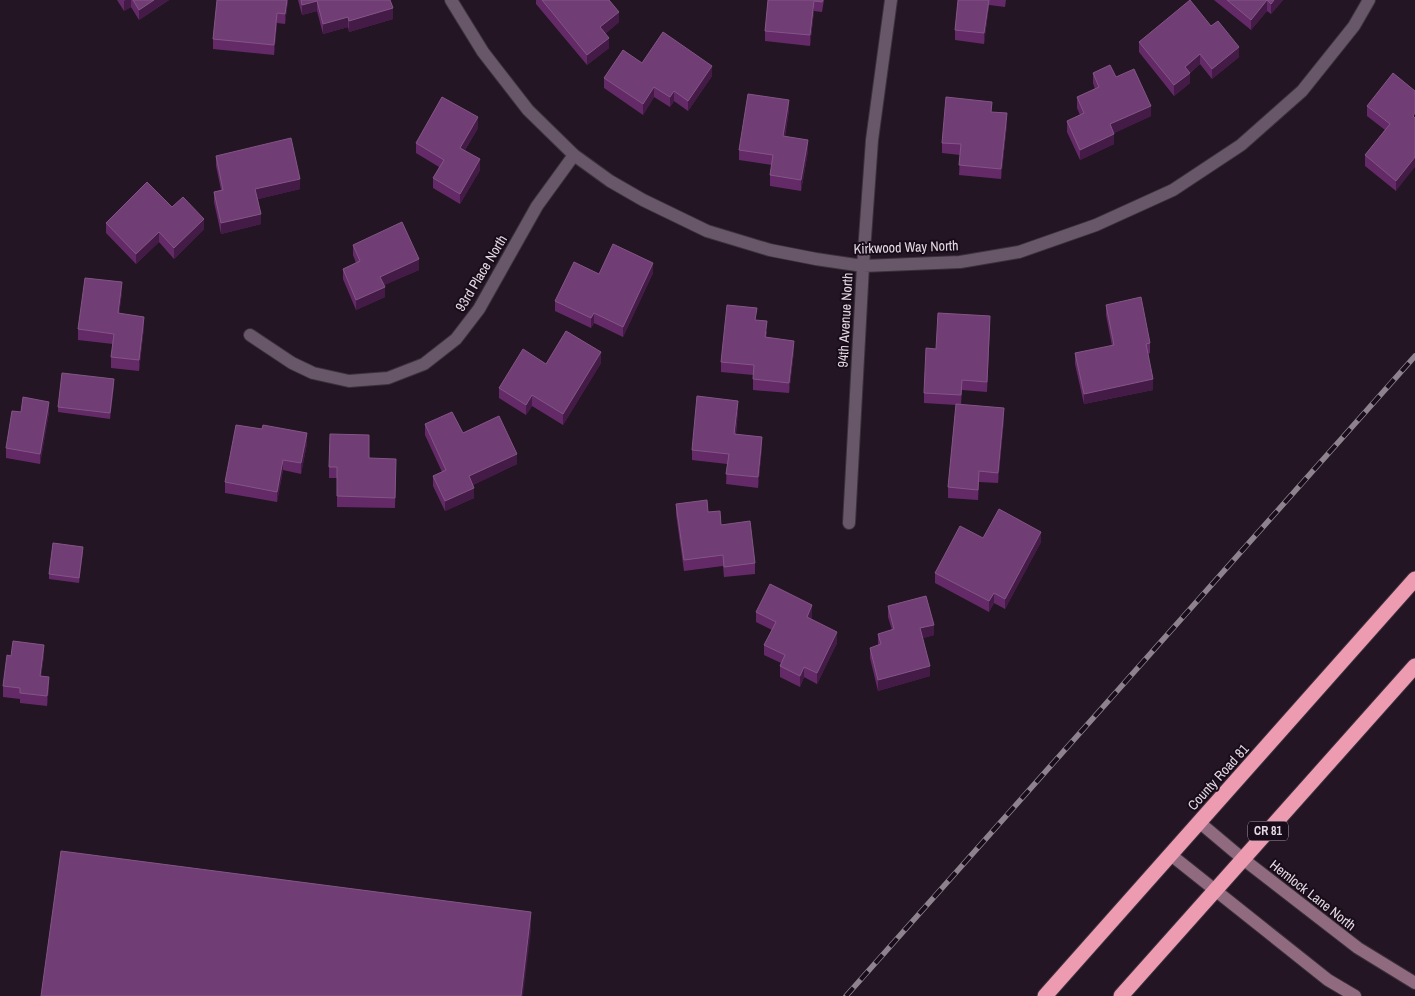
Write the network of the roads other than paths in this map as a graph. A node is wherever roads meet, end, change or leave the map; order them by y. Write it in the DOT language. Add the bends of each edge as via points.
graph roads {
  1 [pos="451,0"];
  2 [pos="891,0"];
  3 [pos="1369,0"];
  4 [pos="574,156"];
  5 [pos="863,266"];
  6 [pos="250,335"];
  7 [pos="849,524"];
  8 [pos="1415,580"];
  9 [pos="1415,666"];
  10 [pos="1200,822"];
  11 [pos="1171,855"];
  12 [pos="1243,859"];
  13 [pos="1215,890"];
  14 [pos="1415,983"];
  15 [pos="1045,996"];
  16 [pos="1121,996"];
  17 [pos="1355,996"];
  1 -- 4 [label="street, Kirkwood Way North" via="483,52 528,110"];
  2 -- 5 [label="street, 94th Avenue North" via="872,140"];
  3 -- 5 [label="street, Kirkwood Way North" via="1354,26 1302,91 1241,145 1173,190 1096,225 1019,252 960,262"];
  4 -- 5 [label="street, Kirkwood Way North" via="635,195 707,230 770,250"];
  4 -- 6 [label="street, 93rd Place North" via="537,206 479,309 456,339 424,364 388,378 349,381 313,373"];
  5 -- 7 [label="street, 94th Avenue North"];
  8 -- 10 [label="highway, County Road 81"];
  9 -- 12 [label="highway, CR 81"];
  10 -- 11 [label="highway, County Road 81"];
  10 -- 12 [label="street, Hemlock Lane North"];
  11 -- 13 [label="street"];
  11 -- 15 [label="highway, County Road 81"];
  12 -- 13 [label="highway, CR 81"];
  12 -- 14 [label="street, Hemlock Lane North" via="1358,948"];
  13 -- 16 [label="highway, CR 81"];
  13 -- 17 [label="street" via="1328,980"];
}
